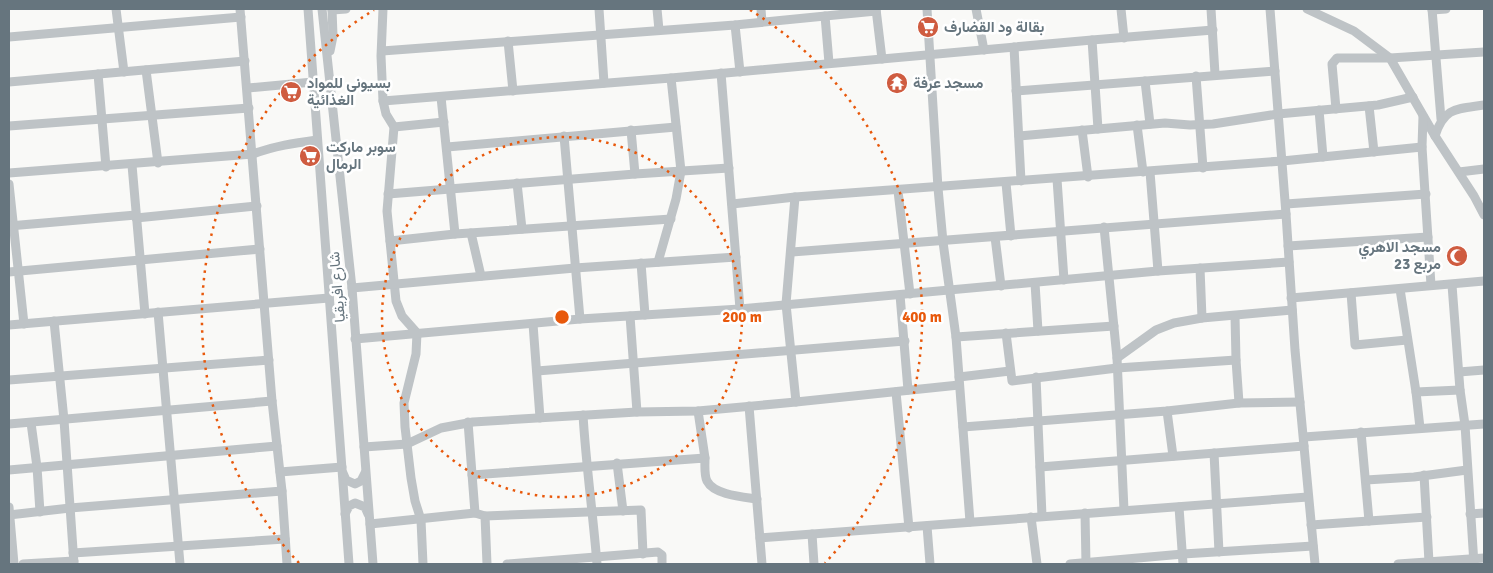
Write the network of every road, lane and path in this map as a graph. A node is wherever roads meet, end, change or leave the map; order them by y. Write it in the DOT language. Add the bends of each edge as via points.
graph roads {
  1 [pos="116,9"];
  2 [pos="308,9"];
  3 [pos="322,9"];
  4 [pos="332,9"];
  5 [pos="346,9"];
  6 [pos="383,9"];
  7 [pos="599,9"];
  8 [pos="657,9"];
  9 [pos="761,9"];
  10 [pos="927,9"];
  11 [pos="976,9"];
  12 [pos="1121,9"];
  13 [pos="1210,9"];
  14 [pos="1270,9"];
  15 [pos="1307,9"];
  16 [pos="1432,9"];
  17 [pos="1446,9"];
  18 [pos="876,10"];
  19 [pos="240,13"];
  20 [pos="825,16"];
  21 [pos="762,22"];
  22 [pos="735,25"];
  23 [pos="118,27"];
  24 [pos="659,30"];
  25 [pos="1212,30"];
  26 [pos="601,34"];
  27 [pos="9,37"];
  28 [pos="1124,38"];
  29 [pos="1092,40"];
  30 [pos="508,41"];
  31 [pos="1014,47"];
  32 [pos="984,50"];
  33 [pos="382,51"];
  34 [pos="1484,52"];
  35 [pos="930,56"];
  36 [pos="1435,56"];
  37 [pos="328,58"];
  38 [pos="1390,58"];
  39 [pos="882,59"];
  40 [pos="245,61"];
  41 [pos="830,64"];
  42 [pos="146,70"];
  43 [pos="1275,71"];
  44 [pos="124,72"];
  45 [pos="740,72"];
  46 [pos="720,73"];
  47 [pos="98,74"];
  48 [pos="1215,74"];
  49 [pos="1196,76"];
  50 [pos="671,78"];
  51 [pos="1145,81"];
  52 [pos="9,82"];
  53 [pos="313,82"];
  54 [pos="604,83"];
  55 [pos="1096,85"];
  56 [pos="248,88"];
  57 [pos="513,91"];
  58 [pos="1016,91"];
  59 [pos="441,97"];
  60 [pos="1413,97"];
  61 [pos="383,101"];
  62 [pos="1484,104"];
  63 [pos="1370,106"];
  64 [pos="249,108"];
  65 [pos="1336,109"];
  66 [pos="1319,110"];
  67 [pos="1278,114"];
  68 [pos="152,115"];
  69 [pos="1423,116"];
  70 [pos="103,119"];
  71 [pos="1441,119"];
  72 [pos="444,122"];
  73 [pos="1150,124"];
  74 [pos="1200,125"];
  75 [pos="9,126"];
  76 [pos="1137,126"];
  77 [pos="394,127"];
  78 [pos="676,127"];
  79 [pos="1098,129"];
  80 [pos="631,130"];
  81 [pos="1082,130"];
  82 [pos="564,136"];
  83 [pos="1019,136"];
  84 [pos="1435,136"];
  85 [pos="317,140"];
  86 [pos="447,147"];
  87 [pos="1422,147"];
  88 [pos="1374,152"];
  89 [pos="253,154"];
  90 [pos="1322,157"];
  91 [pos="1282,161"];
  92 [pos="158,162"];
  93 [pos="132,165"];
  94 [pos="106,167"];
  95 [pos="729,168"];
  96 [pos="1203,168"];
  97 [pos="1484,170"];
  98 [pos="681,171"];
  99 [pos="1146,172"];
  100 [pos="1459,172"];
  101 [pos="9,173"];
  102 [pos="635,174"];
  103 [pos="1088,177"];
  104 [pos="568,179"];
  105 [pos="1057,179"];
  106 [pos="1021,181"];
  107 [pos="1006,183"];
  108 [pos="9,184"];
  109 [pos="517,184"];
  110 [pos="938,188"];
  111 [pos="452,189"];
  112 [pos="898,191"];
  113 [pos="388,194"];
  114 [pos="1426,194"];
  115 [pos="795,197"];
  116 [pos="732,204"];
  117 [pos="257,206"];
  118 [pos="1286,209"];
  119 [pos="1484,215"];
  120 [pos="136,216"];
  121 [pos="671,219"];
  122 [pos="1155,223"];
  123 [pos="11,225"];
  124 [pos="572,226"];
  125 [pos="1104,227"];
  126 [pos="522,230"];
  127 [pos="1061,231"];
  128 [pos="471,233"];
  129 [pos="455,234"];
  130 [pos="1011,236"];
  131 [pos="995,237"];
  132 [pos="1428,237"];
  133 [pos="390,241"];
  134 [pos="943,242"];
  135 [pos="905,244"];
  136 [pos="1288,246"];
  137 [pos="260,249"];
  138 [pos="792,252"];
  139 [pos="736,257"];
  140 [pos="140,260"];
  141 [pos="658,262"];
  142 [pos="1289,262"];
  143 [pos="642,264"];
  144 [pos="575,268"];
  145 [pos="1200,268"];
  146 [pos="1158,271"];
  147 [pos="13,272"];
  148 [pos="481,276"];
  149 [pos="1110,276"];
  150 [pos="1064,280"];
  151 [pos="1484,282"];
  152 [pos="395,283"];
  153 [pos="1035,283"];
  154 [pos="1452,284"];
  155 [pos="1001,286"];
  156 [pos="1431,286"];
  157 [pos="352,288"];
  158 [pos="1400,289"];
  159 [pos="949,291"];
  160 [pos="1351,293"];
  161 [pos="910,294"];
  162 [pos="900,295"];
  163 [pos="329,298"];
  164 [pos="1291,298"];
  165 [pos="264,303"];
  166 [pos="786,304"];
  167 [pos="740,309"];
  168 [pos="1292,310"];
  169 [pos="158,312"];
  170 [pos="145,314"];
  171 [pos="645,315"];
  172 [pos="630,316"];
  173 [pos="1235,316"];
  174 [pos="580,318"];
  175 [pos="1202,318"];
  176 [pos="54,322"];
  177 [pos="24,324"];
  178 [pos="533,324"];
  179 [pos="9,326"];
  180 [pos="1114,326"];
  181 [pos="1038,331"];
  182 [pos="417,333"];
  183 [pos="1006,333"];
  184 [pos="956,337"];
  185 [pos="355,339"];
  186 [pos="1407,340"];
  187 [pos="905,341"];
  188 [pos="790,352"];
  189 [pos="269,360"];
  190 [pos="1236,360"];
  191 [pos="1117,363"];
  192 [pos="635,364"];
  193 [pos="163,368"];
  194 [pos="1484,370"];
  195 [pos="1010,371"];
  196 [pos="537,372"];
  197 [pos="1459,372"];
  198 [pos="60,376"];
  199 [pos="1036,377"];
  200 [pos="9,380"];
  201 [pos="959,381"];
  202 [pos="908,390"];
  203 [pos="1460,390"];
  204 [pos="896,392"];
  205 [pos="1416,392"];
  206 [pos="272,402"];
  207 [pos="796,402"];
  208 [pos="1300,402"];
  209 [pos="1238,403"];
  210 [pos="749,406"];
  211 [pos="698,410"];
  212 [pos="167,411"];
  213 [pos="1167,411"];
  214 [pos="637,412"];
  215 [pos="1120,414"];
  216 [pos="583,415"];
  217 [pos="540,418"];
  218 [pos="64,420"];
  219 [pos="1037,421"];
  220 [pos="31,422"];
  221 [pos="468,422"];
  222 [pos="9,424"];
  223 [pos="1484,424"];
  224 [pos="1464,425"];
  225 [pos="963,427"];
  226 [pos="1420,428"];
  227 [pos="1361,432"];
  228 [pos="1304,442"];
  229 [pos="407,444"];
  230 [pos="277,446"];
  231 [pos="364,447"];
  232 [pos="1214,452"];
  233 [pos="170,455"];
  234 [pos="1172,456"];
  235 [pos="705,458"];
  236 [pos="1121,459"];
  237 [pos="617,463"];
  238 [pos="67,465"];
  239 [pos="37,467"];
  240 [pos="586,467"];
  241 [pos="1040,467"];
  242 [pos="342,469"];
  243 [pos="365,469"];
  244 [pos="9,470"];
  245 [pos="1467,470"];
  246 [pos="280,472"];
  247 [pos="472,475"];
  248 [pos="1424,475"];
  249 [pos="1366,480"];
  250 [pos="282,491"];
  251 [pos="1308,497"];
  252 [pos="757,499"];
  253 [pos="174,500"];
  254 [pos="1217,504"];
  255 [pos="1179,507"];
  256 [pos="70,508"];
  257 [pos="1124,510"];
  258 [pos="623,511"];
  259 [pos="9,512"];
  260 [pos="40,512"];
  261 [pos="594,512"];
  262 [pos="1085,513"];
  263 [pos="1484,513"];
  264 [pos="1470,514"];
  265 [pos="480,515"];
  266 [pos="345,516"];
  267 [pos="1042,516"];
  268 [pos="1031,517"];
  269 [pos="1427,517"];
  270 [pos="369,520"];
  271 [pos="421,520"];
  272 [pos="1369,521"];
  273 [pos="970,522"];
  274 [pos="1311,525"];
  275 [pos="927,526"];
  276 [pos="909,528"];
  277 [pos="812,534"];
  278 [pos="760,538"];
  279 [pos="285,539"];
  280 [pos="178,546"];
  281 [pos="1313,546"];
  282 [pos="1219,552"];
  283 [pos="643,554"];
  284 [pos="1183,554"];
  285 [pos="1484,558"];
  286 [pos="74,559"];
  287 [pos="597,560"];
  288 [pos="1473,561"];
  289 [pos="1429,562"];
  290 [pos="14,564"];
  291 [pos="24,564"];
  292 [pos="180,564"];
  293 [pos="287,564"];
  294 [pos="349,564"];
  295 [pos="373,564"];
  296 [pos="423,564"];
  297 [pos="487,564"];
  298 [pos="507,564"];
  299 [pos="662,564"];
  300 [pos="762,564"];
  301 [pos="814,564"];
  302 [pos="930,564"];
  303 [pos="1036,564"];
  304 [pos="1070,564"];
  305 [pos="1086,564"];
  306 [pos="1184,564"];
  307 [pos="1315,564"];
  308 [pos="1398,564"];
  1 -- 23 [label="street"];
  2 -- 53 [label="street, شارع افريقيا"];
  3 -- 37 [label="street, شارع افريقيا"];
  4 -- 5 [label="street"];
  4 -- 37 [label="street" via="333,36"];
  6 -- 33 [label="street"];
  7 -- 26 [label="street"];
  8 -- 24 [label="street"];
  9 -- 21 [label="street"];
  10 -- 35 [label="street"];
  11 -- 32 [label="street"];
  12 -- 28 [label="street"];
  13 -- 25 [label="street"];
  14 -- 43 [label="street"];
  15 -- 38 [label="street" via="1354,32"];
  16 -- 17 [label="street"];
  16 -- 36 [label="street"];
  18 -- 20 [label="street"];
  18 -- 39 [label="street"];
  19 -- 23 [label="street"];
  19 -- 40 [label="street"];
  20 -- 21 [label="street"];
  20 -- 41 [label="street"];
  21 -- 22 [label="street"];
  22 -- 24 [label="street"];
  22 -- 45 [label="street"];
  23 -- 27 [label="street"];
  23 -- 44 [label="street"];
  24 -- 26 [label="street"];
  25 -- 28 [label="street"];
  25 -- 48 [label="street"];
  26 -- 30 [label="street"];
  26 -- 54 [label="street"];
  28 -- 29 [label="street"];
  29 -- 31 [label="street"];
  29 -- 55 [label="street"];
  30 -- 33 [label="street"];
  30 -- 57 [label="street"];
  31 -- 32 [label="street"];
  31 -- 58 [label="street"];
  32 -- 35 [label="street"];
  33 -- 61 [label="street"];
  34 -- 36 [label="street"];
  35 -- 39 [label="street"];
  35 -- 110 [label="street"];
  36 -- 38 [label="street"];
  36 -- 71 [label="street"];
  37 -- 157 [label="street, شارع افريقيا"];
  38 -- 60 [label="street"];
  38 -- 65 [label="street" via="1334,60"];
  39 -- 41 [label="street"];
  40 -- 42 [label="street"];
  40 -- 56 [label="street"];
  41 -- 45 [label="street"];
  42 -- 44 [label="street"];
  42 -- 68 [label="street"];
  43 -- 48 [label="street"];
  43 -- 67 [label="street"];
  44 -- 47 [label="street"];
  45 -- 46 [label="street"];
  46 -- 50 [label="street"];
  46 -- 95 [label="street"];
  47 -- 52 [label="street"];
  47 -- 70 [label="street"];
  48 -- 49 [label="street"];
  49 -- 51 [label="street"];
  49 -- 74 [label="street"];
  50 -- 54 [label="street"];
  50 -- 78 [label="street"];
  51 -- 55 [label="street"];
  51 -- 73 [label="street"];
  53 -- 56 [label="street"];
  53 -- 85 [label="street, شارع افريقيا"];
  54 -- 57 [label="street"];
  55 -- 58 [label="street"];
  55 -- 79 [label="street"];
  56 -- 64 [label="street"];
  57 -- 59 [label="street"];
  58 -- 83 [label="street"];
  59 -- 61 [label="street"];
  59 -- 72 [label="street"];
  60 -- 63 [label="street"];
  60 -- 69 [label="street"];
  61 -- 77 [label="street"];
  62 -- 71 [label="street" via="1454,110"];
  63 -- 65 [label="street"];
  63 -- 88 [label="street"];
  64 -- 68 [label="street"];
  64 -- 89 [label="street"];
  65 -- 66 [label="street"];
  66 -- 67 [label="street"];
  66 -- 90 [label="street"];
  67 -- 74 [label="street"];
  67 -- 91 [label="street"];
  68 -- 70 [label="street"];
  68 -- 92 [label="street"];
  69 -- 84 [label="street"];
  69 -- 87 [label="street"];
  70 -- 75 [label="street"];
  70 -- 94 [label="street"];
  71 -- 84 [label="street"];
  72 -- 77 [label="street"];
  72 -- 86 [label="street"];
  73 -- 74 [label="street"];
  73 -- 76 [label="street"];
  74 -- 96 [label="street"];
  76 -- 79 [label="street"];
  76 -- 99 [label="street"];
  77 -- 113 [label="street"];
  78 -- 80 [label="street"];
  78 -- 98 [label="street"];
  79 -- 81 [label="street"];
  80 -- 82 [label="street"];
  80 -- 102 [label="street"];
  81 -- 83 [label="street"];
  81 -- 103 [label="street"];
  82 -- 86 [label="street"];
  82 -- 104 [label="street"];
  83 -- 106 [label="street"];
  84 -- 100 [label="street"];
  85 -- 89 [label="street"];
  85 -- 163 [label="street, شارع افريقيا"];
  86 -- 111 [label="street"];
  87 -- 88 [label="street"];
  87 -- 114 [label="street"];
  88 -- 90 [label="street"];
  89 -- 92 [label="street"];
  89 -- 117 [label="street"];
  90 -- 91 [label="street"];
  91 -- 96 [label="street"];
  91 -- 118 [label="street"];
  92 -- 93 [label="street"];
  93 -- 94 [label="street"];
  93 -- 120 [label="street"];
  94 -- 101 [label="street"];
  95 -- 98 [label="street"];
  95 -- 116 [label="street"];
  96 -- 99 [label="street"];
  97 -- 100 [label="street"];
  98 -- 102 [label="street"];
  98 -- 121 [label="street"];
  99 -- 103 [label="street"];
  99 -- 122 [label="street"];
  100 -- 119 [label="street"];
  102 -- 104 [label="street"];
  103 -- 105 [label="street"];
  104 -- 109 [label="street"];
  104 -- 124 [label="street"];
  105 -- 106 [label="street"];
  105 -- 127 [label="street"];
  106 -- 107 [label="street"];
  107 -- 110 [label="street"];
  107 -- 130 [label="street"];
  108 -- 123 [label="street"];
  109 -- 111 [label="street"];
  109 -- 126 [label="street"];
  110 -- 112 [label="street"];
  110 -- 134 [label="street"];
  111 -- 113 [label="street"];
  111 -- 129 [label="street"];
  112 -- 115 [label="street"];
  112 -- 135 [label="street"];
  113 -- 133 [label="street"];
  114 -- 118 [label="street"];
  114 -- 132 [label="street"];
  115 -- 116 [label="street"];
  115 -- 138 [label="street"];
  116 -- 139 [label="street"];
  117 -- 120 [label="street"];
  117 -- 137 [label="street"];
  118 -- 122 [label="street"];
  118 -- 136 [label="street"];
  120 -- 123 [label="street"];
  120 -- 140 [label="street"];
  121 -- 124 [label="street"];
  121 -- 141 [label="street"];
  122 -- 125 [label="street"];
  122 -- 146 [label="street"];
  123 -- 147 [label="street"];
  124 -- 126 [label="street"];
  124 -- 144 [label="street"];
  125 -- 127 [label="street"];
  125 -- 149 [label="street"];
  126 -- 128 [label="street"];
  127 -- 130 [label="street"];
  127 -- 150 [label="street"];
  128 -- 129 [label="street"];
  128 -- 148 [label="street"];
  129 -- 133 [label="street"];
  130 -- 131 [label="street"];
  131 -- 134 [label="street"];
  131 -- 155 [label="street"];
  132 -- 136 [label="street"];
  132 -- 156 [label="street"];
  133 -- 152 [label="street"];
  134 -- 135 [label="street"];
  134 -- 159 [label="street"];
  135 -- 138 [label="street"];
  135 -- 161 [label="street"];
  136 -- 142 [label="street"];
  137 -- 140 [label="street"];
  137 -- 165 [label="street"];
  138 -- 166 [label="street"];
  139 -- 141 [label="street"];
  139 -- 167 [label="street"];
  140 -- 147 [label="street"];
  140 -- 170 [label="street"];
  141 -- 143 [label="street"];
  142 -- 145 [label="street"];
  142 -- 164 [label="street"];
  143 -- 144 [label="street"];
  143 -- 171 [label="street"];
  144 -- 148 [label="street"];
  144 -- 174 [label="street"];
  145 -- 146 [label="street"];
  145 -- 175 [label="street"];
  146 -- 149 [label="street"];
  147 -- 177 [label="street"];
  148 -- 152 [label="street"];
  149 -- 150 [label="street"];
  149 -- 180 [label="street"];
  150 -- 153 [label="street"];
  151 -- 154 [label="street"];
  152 -- 157 [label="street"];
  152 -- 182 [label="street" via="396,301 402,316"];
  153 -- 155 [label="street"];
  153 -- 181 [label="street"];
  154 -- 156 [label="street"];
  154 -- 197 [label="street"];
  155 -- 159 [label="street"];
  156 -- 158 [label="street"];
  157 -- 185 [label="street, شارع افريقيا"];
  158 -- 160 [label="street"];
  158 -- 186 [label="street"];
  159 -- 161 [label="street"];
  159 -- 184 [label="street"];
  160 -- 164 [label="street"];
  160 -- 186 [label="street" via="1355,344"];
  161 -- 162 [label="street"];
  162 -- 166 [label="street"];
  162 -- 187 [label="street"];
  163 -- 165 [label="street"];
  163 -- 242 [label="street, شارع افريقيا"];
  164 -- 168 [label="street"];
  165 -- 169 [label="street"];
  165 -- 189 [label="street"];
  166 -- 167 [label="street"];
  166 -- 188 [label="street"];
  167 -- 171 [label="street"];
  168 -- 173 [label="street"];
  168 -- 208 [label="street"];
  169 -- 170 [label="street"];
  169 -- 193 [label="street"];
  170 -- 176 [label="street"];
  171 -- 172 [label="street"];
  172 -- 174 [label="street"];
  172 -- 192 [label="street"];
  173 -- 175 [label="street"];
  173 -- 190 [label="street"];
  174 -- 178 [label="street"];
  175 -- 191 [label="street" via="1156,330"];
  176 -- 177 [label="street"];
  176 -- 198 [label="street"];
  177 -- 179 [label="street"];
  178 -- 182 [label="street"];
  178 -- 196 [label="street"];
  180 -- 181 [label="street"];
  180 -- 191 [label="street"];
  181 -- 183 [label="street"];
  182 -- 185 [label="street"];
  182 -- 229 [label="street" via="416,354 404,403"];
  183 -- 184 [label="street"];
  183 -- 195 [label="street"];
  184 -- 201 [label="street"];
  185 -- 231 [label="street, شارع افريقيا"];
  186 -- 205 [label="street"];
  187 -- 188 [label="street"];
  187 -- 202 [label="street"];
  188 -- 192 [label="street"];
  188 -- 207 [label="street"];
  189 -- 193 [label="street"];
  189 -- 206 [label="street"];
  190 -- 191 [label="street"];
  190 -- 209 [label="street"];
  191 -- 199 [label="street"];
  191 -- 215 [label="street"];
  192 -- 196 [label="street"];
  192 -- 214 [label="street"];
  193 -- 198 [label="street"];
  193 -- 212 [label="street"];
  194 -- 197 [label="street"];
  195 -- 199 [label="street" via="1012,381"];
  195 -- 201 [label="street"];
  196 -- 217 [label="street"];
  197 -- 203 [label="street"];
  198 -- 200 [label="street"];
  198 -- 218 [label="street"];
  199 -- 219 [label="street"];
  201 -- 202 [label="street"];
  201 -- 225 [label="street"];
  202 -- 204 [label="street"];
  203 -- 205 [label="street"];
  203 -- 224 [label="street"];
  204 -- 207 [label="street"];
  204 -- 276 [label="street"];
  205 -- 226 [label="street"];
  206 -- 212 [label="street"];
  206 -- 230 [label="street"];
  207 -- 210 [label="street"];
  208 -- 209 [label="street"];
  208 -- 228 [label="street"];
  209 -- 213 [label="street"];
  210 -- 211 [label="street"];
  210 -- 252 [label="street"];
  211 -- 214 [label="street"];
  211 -- 235 [label="street"];
  212 -- 218 [label="street"];
  212 -- 233 [label="street"];
  213 -- 215 [label="street"];
  213 -- 234 [label="street"];
  214 -- 216 [label="street"];
  215 -- 219 [label="street"];
  215 -- 236 [label="street"];
  216 -- 217 [label="street"];
  216 -- 240 [label="street"];
  217 -- 221 [label="street"];
  218 -- 220 [label="street"];
  218 -- 238 [label="street"];
  219 -- 225 [label="street"];
  219 -- 241 [label="street"];
  220 -- 222 [label="street"];
  220 -- 239 [label="street"];
  221 -- 229 [label="street" via="442,428"];
  221 -- 247 [label="street"];
  223 -- 224 [label="street"];
  224 -- 226 [label="street"];
  224 -- 245 [label="street"];
  225 -- 273 [label="street"];
  226 -- 227 [label="street"];
  227 -- 228 [label="street"];
  227 -- 249 [label="street"];
  228 -- 232 [label="street"];
  228 -- 251 [label="street"];
  229 -- 231 [label="street"];
  229 -- 271 [label="street"];
  230 -- 233 [label="street"];
  230 -- 246 [label="street"];
  231 -- 243 [label="street, شارع افريقيا"];
  232 -- 234 [label="street"];
  232 -- 254 [label="street"];
  233 -- 238 [label="street"];
  233 -- 253 [label="street"];
  234 -- 236 [label="street"];
  235 -- 237 [label="street"];
  235 -- 252 [label="street" via="707,480 713,488"];
  236 -- 241 [label="street"];
  236 -- 257 [label="street"];
  237 -- 240 [label="street"];
  237 -- 258 [label="street"];
  238 -- 239 [label="street"];
  238 -- 256 [label="street"];
  239 -- 244 [label="street"];
  239 -- 260 [label="street"];
  240 -- 247 [label="street"];
  240 -- 261 [label="street"];
  241 -- 267 [label="street"];
  242 -- 243 [label="street" via="346,480 355,484 363,479"];
  242 -- 246 [label="street"];
  242 -- 266 [label="street, شارع افريقيا"];
  243 -- 270 [label="street, شارع افريقيا"];
  245 -- 248 [label="street"];
  245 -- 264 [label="street"];
  246 -- 250 [label="street"];
  247 -- 265 [label="street"];
  248 -- 249 [label="street"];
  248 -- 269 [label="street"];
  249 -- 272 [label="street"];
  250 -- 253 [label="street"];
  250 -- 279 [label="street"];
  251 -- 254 [label="street"];
  251 -- 274 [label="street"];
  252 -- 278 [label="street"];
  253 -- 256 [label="street"];
  253 -- 280 [label="street"];
  254 -- 255 [label="street"];
  254 -- 282 [label="street"];
  255 -- 257 [label="street"];
  255 -- 284 [label="street"];
  256 -- 260 [label="street"];
  256 -- 286 [label="street"];
  257 -- 262 [label="street"];
  258 -- 261 [label="street"];
  258 -- 283 [label="street" via="641,510"];
  259 -- 260 [label="street"];
  259 -- 290 [label="street"];
  261 -- 265 [label="street"];
  261 -- 287 [label="street"];
  262 -- 267 [label="street"];
  262 -- 305 [label="street"];
  263 -- 264 [label="street"];
  264 -- 288 [label="street"];
  265 -- 271 [label="street"];
  265 -- 297 [label="street"];
  266 -- 270 [label="street" via="349,506 356,503 365,507"];
  266 -- 294 [label="street, شارع افريقيا"];
  267 -- 268 [label="street"];
  268 -- 273 [label="street"];
  268 -- 303 [label="street"];
  269 -- 272 [label="street"];
  269 -- 289 [label="street"];
  270 -- 271 [label="street"];
  270 -- 295 [label="street, شارع افريقيا"];
  271 -- 296 [label="street"];
  272 -- 274 [label="street"];
  273 -- 275 [label="street"];
  274 -- 281 [label="street"];
  275 -- 276 [label="street"];
  275 -- 302 [label="street"];
  276 -- 277 [label="street"];
  277 -- 278 [label="street"];
  277 -- 301 [label="street"];
  278 -- 300 [label="street"];
  279 -- 280 [label="street"];
  279 -- 293 [label="street"];
  280 -- 286 [label="street"];
  280 -- 292 [label="street"];
  281 -- 282 [label="street"];
  281 -- 307 [label="street"];
  282 -- 284 [label="street"];
  283 -- 287 [label="street"];
  283 -- 299 [label="street" via="660,553"];
  284 -- 305 [label="street"];
  284 -- 306 [label="street"];
  285 -- 288 [label="street"];
  286 -- 291 [label="street"];
  287 -- 298 [label="street"];
  288 -- 289 [label="street"];
  289 -- 308 [label="street"];
  304 -- 305 [label="street"];
}
